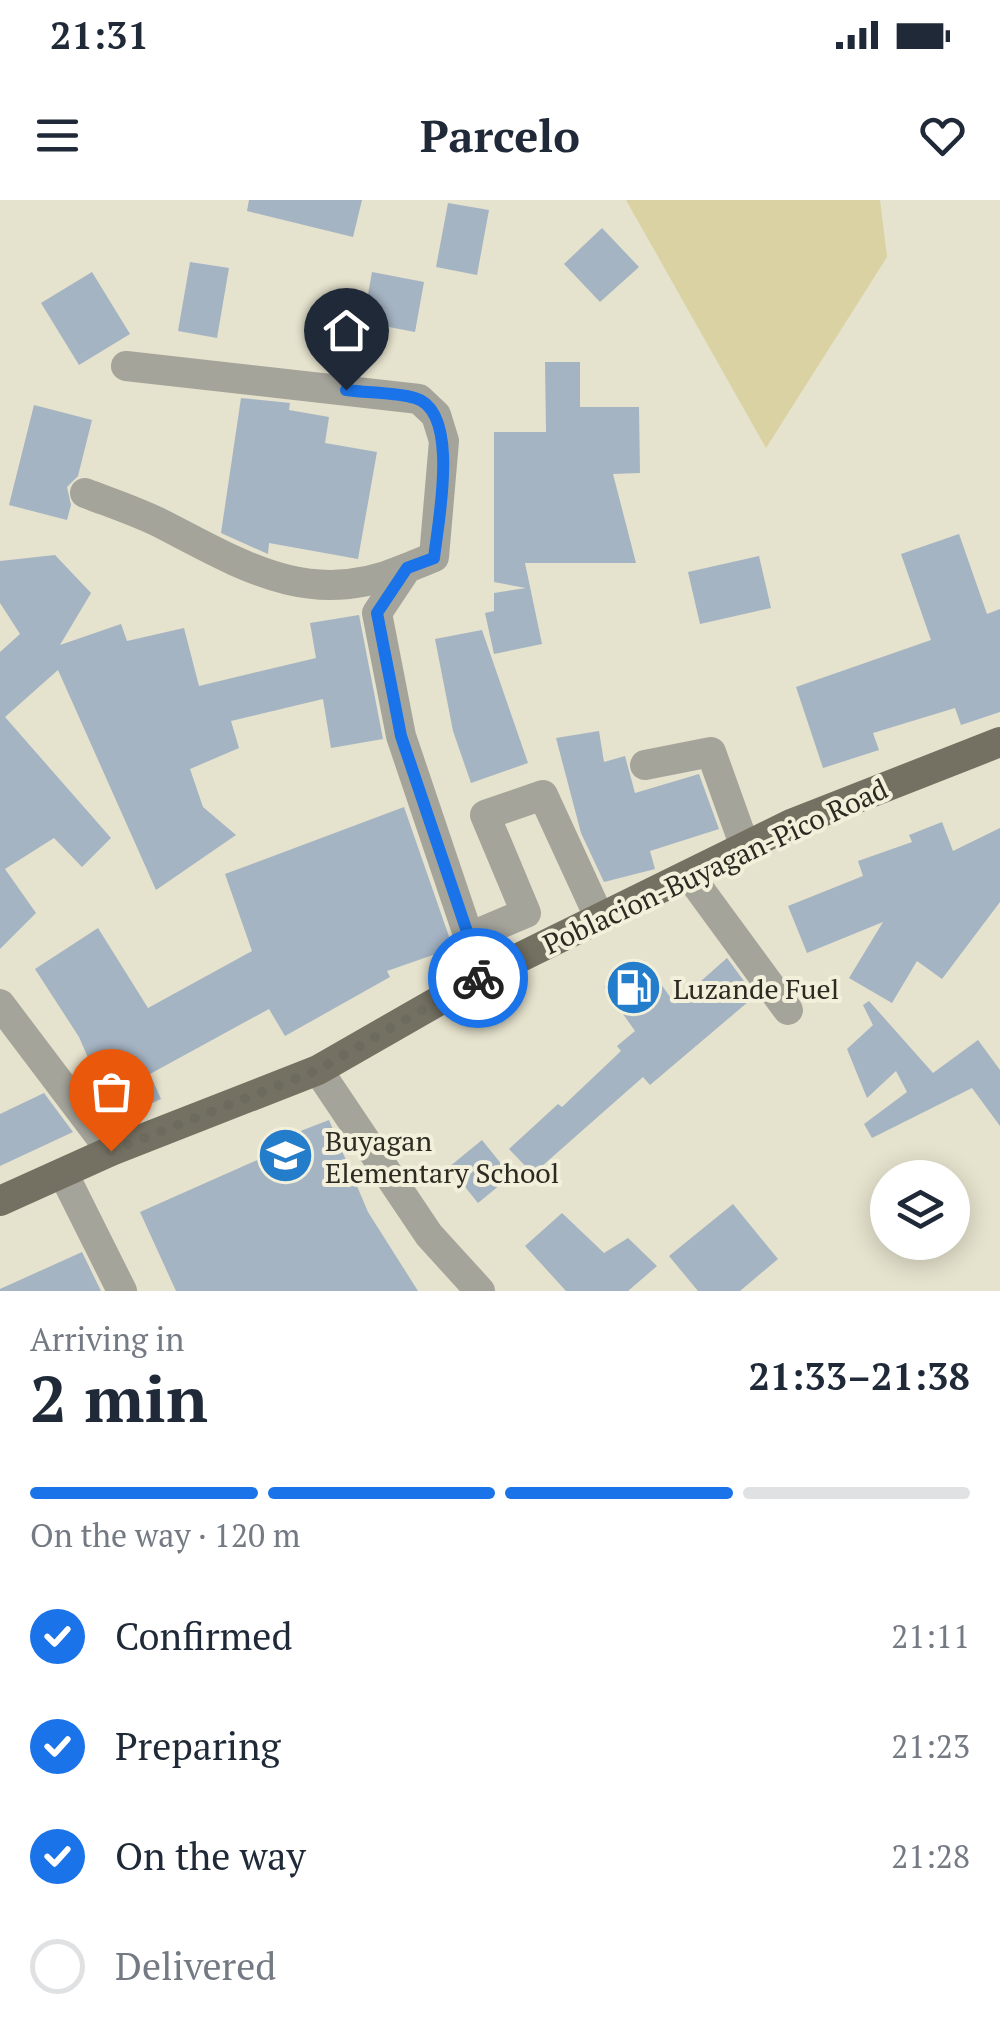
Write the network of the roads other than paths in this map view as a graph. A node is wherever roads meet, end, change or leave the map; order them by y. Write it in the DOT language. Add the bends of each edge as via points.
graph roads {
  1 [pos="126,366"];
  2 [pos="85,493"];
  3 [pos="407,568"];
  4 [pos="1000,742"];
  5 [pos="645,764"];
  6 [pos="745,848"];
  7 [pos="689,875"];
  8 [pos="526,913"];
  9 [pos="600,919"];
  10 [pos="469,937"];
  11 [pos="542,947"];
  12 [pos="482,976"];
  13 [pos="0,1004"];
  14 [pos="788,1010"];
  15 [pos="318,1070"];
  16 [pos="111,1151"];
  17 [pos="63,1173"];
  18 [pos="0,1201"];
  19 [pos="122,1291"];
  20 [pos="480,1291"];
  1 -- 3 [label="street" via="419,398 436,415 444,441 441,484 434,558"];
  2 -- 3 [label="street" via="160,522 264,576 344,587"];
  3 -- 10 [label="street" via="377,613 401,736"];
  4 -- 6 [label="main road, Poblacion-Buyagan-Pico Road" via="878,786"];
  5 -- 6 [label="street" via="711,752"];
  6 -- 7 [label="main road, Poblacion-Buyagan-Pico Road"];
  7 -- 9 [label="main road, Poblacion-Buyagan-Pico Road"];
  7 -- 14 [label="street"];
  8 -- 9 [label="street" via="485,816 543,795"];
  8 -- 10 [label="street"];
  8 -- 11 [label="street"];
  9 -- 11 [label="main road, Poblacion-Buyagan-Pico Road"];
  10 -- 12 [label="street"];
  11 -- 12 [label="main road, Poblacion-Buyagan-Pico Road"];
  12 -- 15 [label="main road, Poblacion-Buyagan-Pico Road"];
  13 -- 16 [label="street"];
  15 -- 16 [label="main road, Poblacion-Buyagan-Pico Road"];
  15 -- 20 [label="street" via="429,1236"];
  16 -- 17 [label="main road, Poblacion-Buyagan-Pico Road"];
  17 -- 18 [label="main road, Poblacion-Buyagan-Pico Road"];
  17 -- 19 [label="street"];
}
